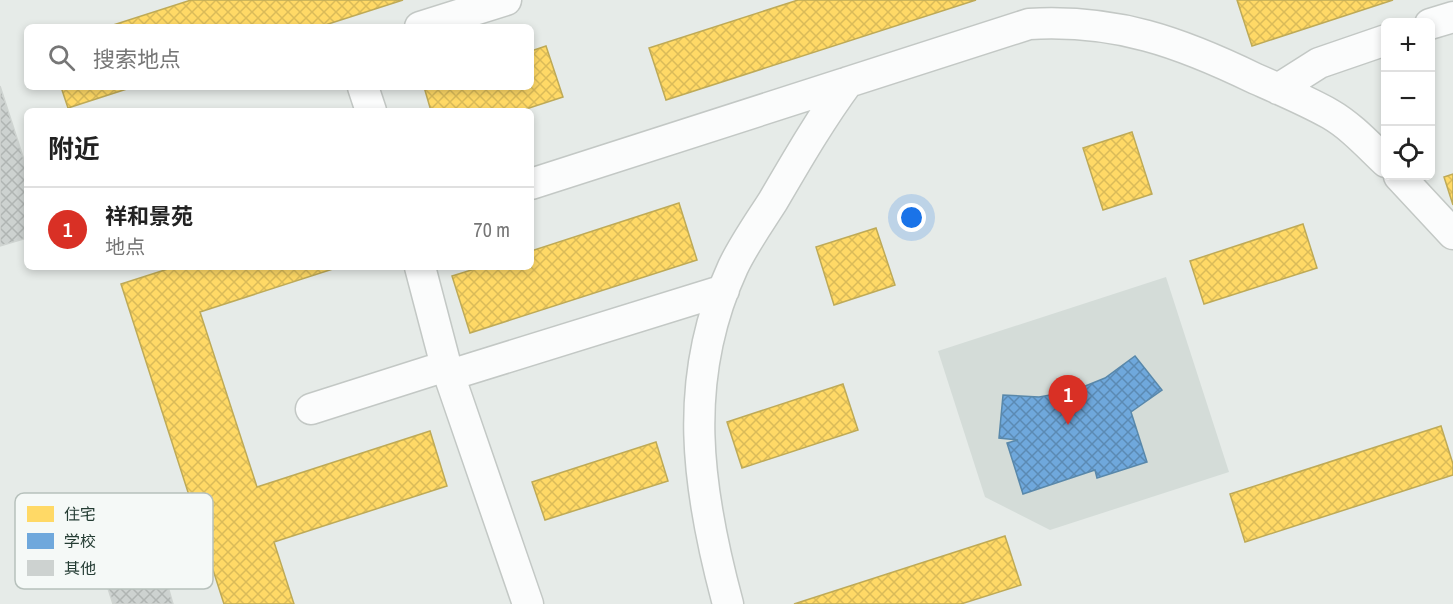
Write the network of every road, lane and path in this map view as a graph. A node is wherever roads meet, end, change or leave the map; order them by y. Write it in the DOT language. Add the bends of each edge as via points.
graph roads {
  1 [pos="506,0"];
  2 [pos="1453,17"];
  3 [pos="1435,23"];
  4 [pos="430,24"];
  5 [pos="1381,42"];
  6 [pos="848,82"];
  7 [pos="1278,89"];
  8 [pos="364,90"];
  9 [pos="370,108"];
  10 [pos="1381,158"];
  11 [pos="1403,180"];
  12 [pos="534,183"];
  13 [pos="1453,234"];
  14 [pos="421,270"];
  15 [pos="724,290"];
  16 [pos="448,371"];
  17 [pos="311,409"];
  18 [pos="528,604"];
  19 [pos="728,604"];
  1 -- 4 [label="street"];
  2 -- 3 [label="street"];
  5 -- 7 [label="street" via="1319,63"];
  6 -- 7 [label="street" via="1029,24 1081,23 1142,33 1210,57"];
  6 -- 12 [label="street"];
  6 -- 15 [label="street" via="818,123 750,235"];
  7 -- 10 [label="street" via="1332,115"];
  8 -- 9 [label="street"];
  11 -- 13 [label="street"];
  14 -- 16 [label="street"];
  15 -- 16 [label="street"];
  15 -- 19 [label="street" via="707,345 698,427 705,506"];
  16 -- 17 [label="street"];
  16 -- 18 [label="street"];
}
